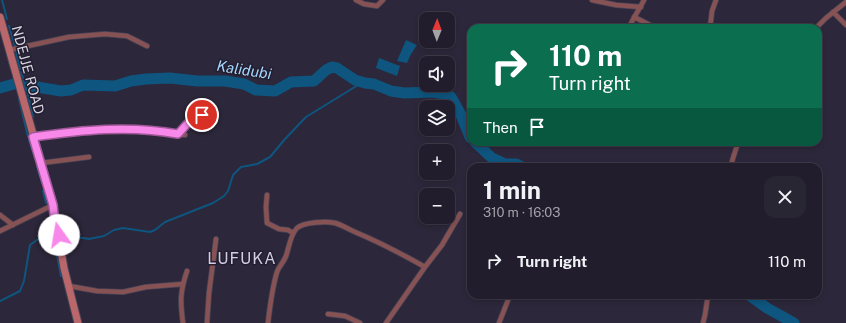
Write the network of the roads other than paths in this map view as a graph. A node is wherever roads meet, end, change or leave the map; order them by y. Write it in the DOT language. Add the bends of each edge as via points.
graph roads {
  1 [pos="356,0"];
  2 [pos="383,0"];
  3 [pos="592,0"];
  4 [pos="644,0"];
  5 [pos="716,0"];
  6 [pos="846,2"];
  7 [pos="640,7"];
  8 [pos="834,12"];
  9 [pos="634,17"];
  10 [pos="0,18"];
  11 [pos="631,24"];
  12 [pos="648,24"];
  13 [pos="710,24"];
  14 [pos="820,24"];
  15 [pos="846,26"];
  16 [pos="148,46"];
  17 [pos="9,50"];
  18 [pos="202,115"];
  19 [pos="178,134"];
  20 [pos="185,135"];
  21 [pos="33,137"];
  22 [pos="737,146"];
  23 [pos="90,157"];
  24 [pos="732,163"];
  25 [pos="41,164"];
  26 [pos="267,195"];
  27 [pos="53,205"];
  28 [pos="0,214"];
  29 [pos="460,214"];
  30 [pos="13,225"];
  31 [pos="0,231"];
  32 [pos="293,233"];
  33 [pos="216,239"];
  34 [pos="425,267"];
  35 [pos="187,271"];
  36 [pos="183,284"];
  37 [pos="69,286"];
  38 [pos="508,299"];
  39 [pos="707,299"];
  40 [pos="328,314"];
  41 [pos="78,323"];
  42 [pos="183,323"];
  43 [pos="207,323"];
  44 [pos="268,323"];
  45 [pos="360,323"];
  46 [pos="386,323"];
  47 [pos="499,323"];
  48 [pos="703,323"];
  1 -- 2 [label="street" via="377,6"];
  3 -- 7 [label="street"];
  4 -- 7 [label="street"];
  5 -- 13 [label="street"];
  6 -- 8 [label="street"];
  7 -- 9 [label="street"];
  8 -- 14 [label="street"];
  8 -- 15 [label="street"];
  9 -- 11 [label="street"];
  9 -- 12 [label="street"];
  10 -- 17 [label="street, NDEJJE ROAD"];
  16 -- 17 [label="street" via="127,36 106,34 69,37"];
  17 -- 21 [label="street, NDEJJE ROAD"];
  18 -- 19 [label="street" via="188,123"];
  19 -- 20 [label="street"];
  19 -- 21 [label="street" via="106,129"];
  21 -- 25 [label="street, NDEJJE ROAD"];
  22 -- 24 [label="street"];
  23 -- 25 [label="street"];
  25 -- 27 [label="street, NDEJJE ROAD"];
  26 -- 32 [label="street" via="267,223"];
  27 -- 30 [label="street"];
  27 -- 37 [label="street, NDEJJE ROAD"];
  28 -- 30 [label="street"];
  29 -- 34 [label="street" via="442,246"];
  30 -- 31 [label="street"];
  32 -- 34 [label="street" via="303,224 335,223"];
  32 -- 44 [label="street" via="285,259 276,274"];
  33 -- 43 [label="street"];
  34 -- 46 [label="street"];
  35 -- 36 [label="street"];
  36 -- 37 [label="street" via="123,292"];
  36 -- 42 [label="street"];
  37 -- 41 [label="street"];
  38 -- 47 [label="street"];
  39 -- 48 [label="street"];
  40 -- 45 [label="street" via="345,316"];
}
